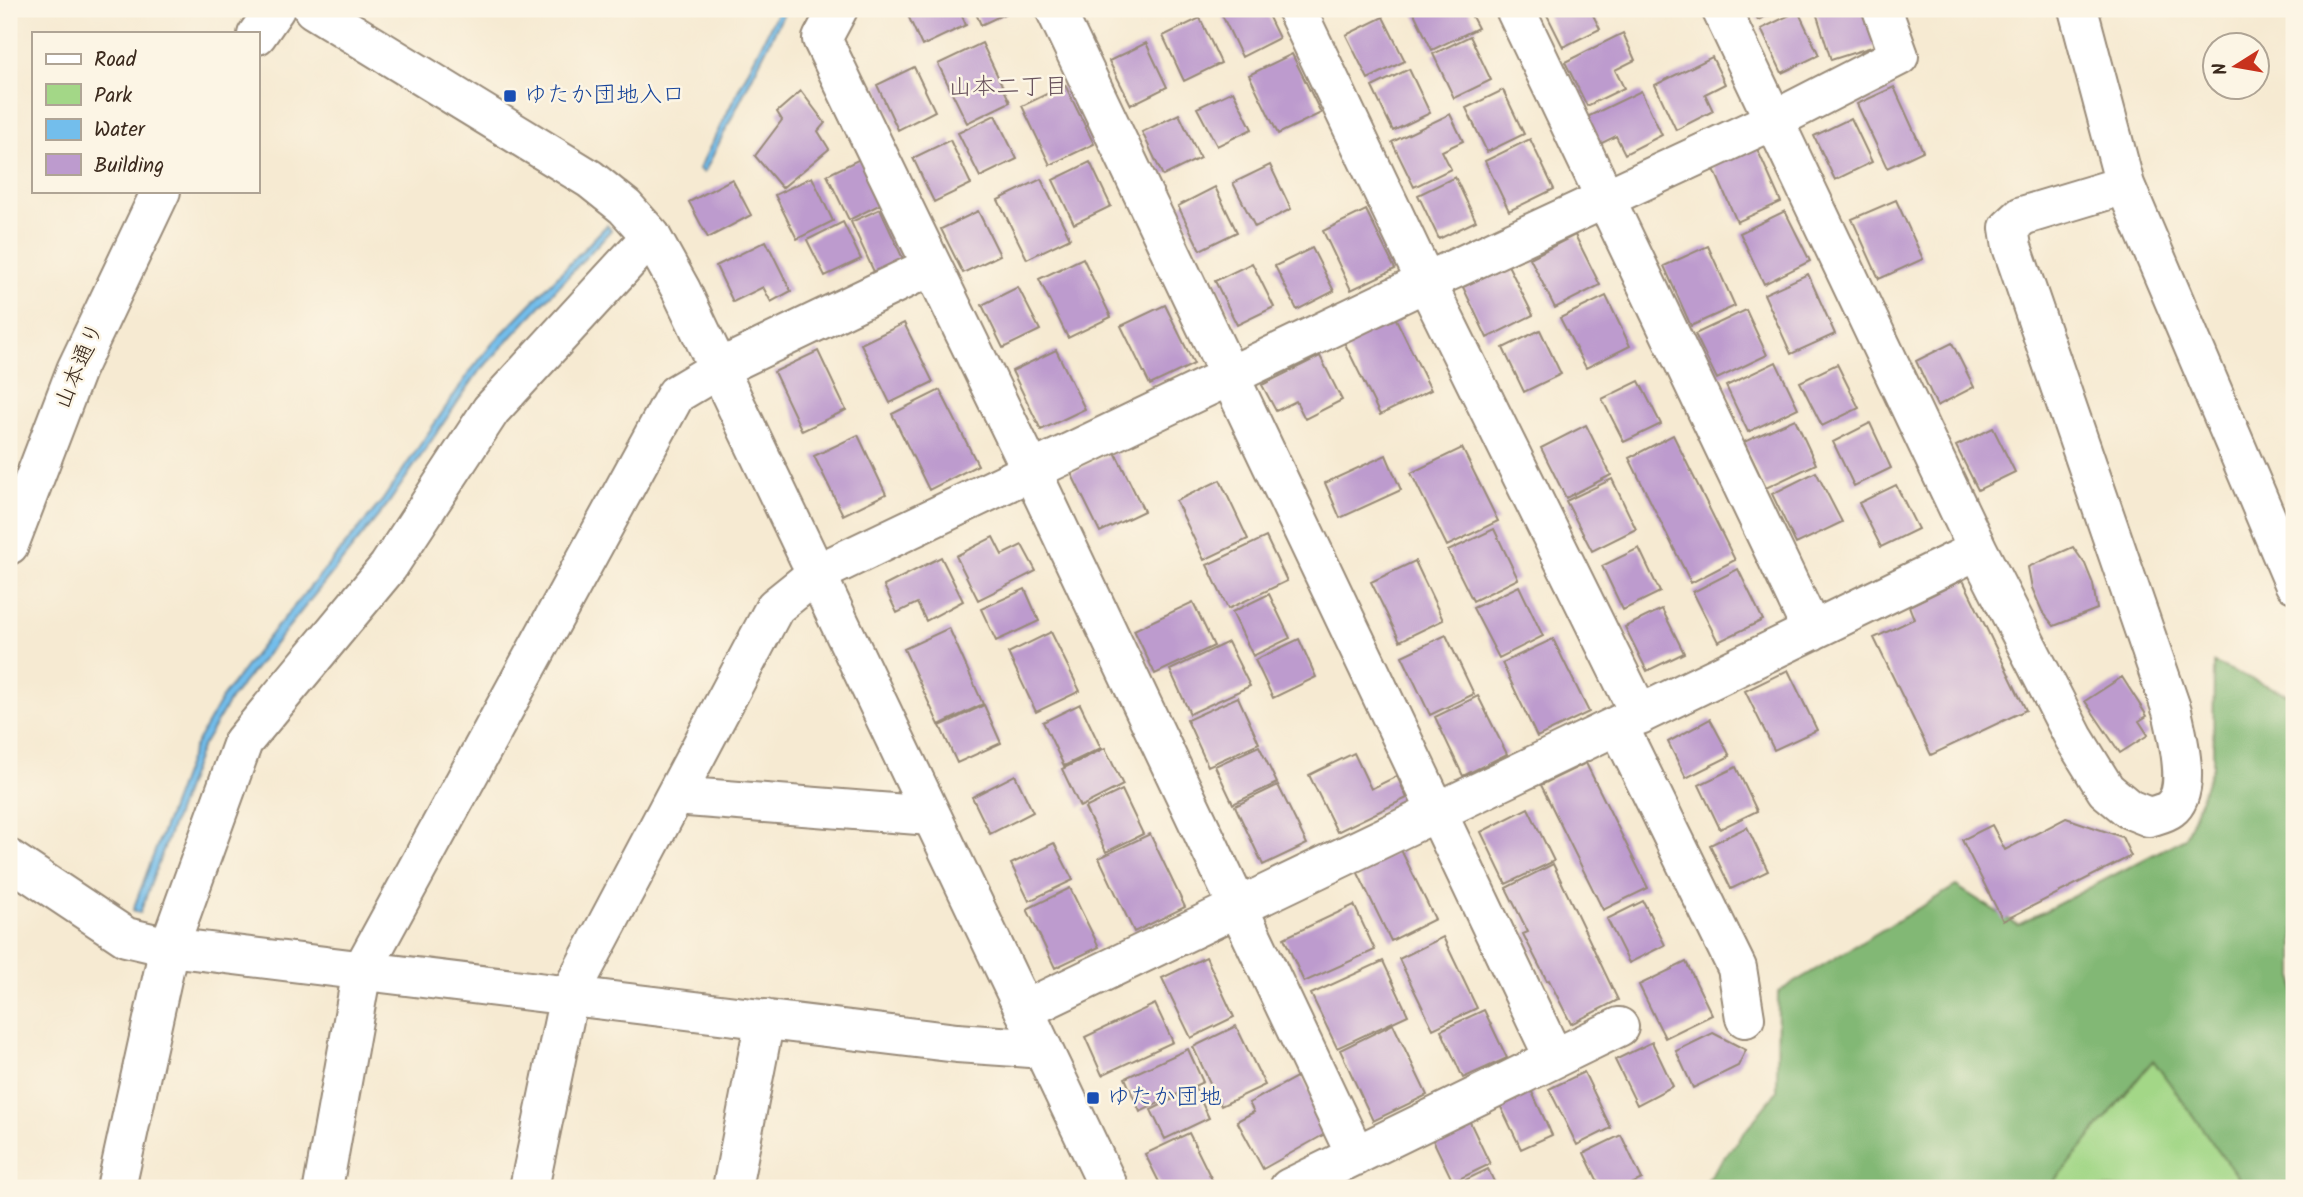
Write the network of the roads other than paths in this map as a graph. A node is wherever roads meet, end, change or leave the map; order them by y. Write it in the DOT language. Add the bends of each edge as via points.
graph roads {
  1 [pos="275,9"];
  2 [pos="313,9"];
  3 [pos="838,9"];
  4 [pos="1055,9"];
  5 [pos="1296,9"];
  6 [pos="1515,9"];
  7 [pos="1721,9"];
  8 [pos="1882,9"];
  9 [pos="2078,9"];
  10 [pos="259,32"];
  11 [pos="1774,120"];
  12 [pos="2125,186"];
  13 [pos="161,192"];
  14 [pos="1606,198"];
  15 [pos="651,236"];
  16 [pos="932,266"];
  17 [pos="1426,282"];
  18 [pos="718,369"];
  19 [pos="1228,377"];
  20 [pos="1032,472"];
  21 [pos="9,545"];
  22 [pos="1978,550"];
  23 [pos="816,573"];
  24 [pos="2294,583"];
  25 [pos="1812,631"];
  26 [pos="1629,720"];
  27 [pos="674,796"];
  28 [pos="1436,813"];
  29 [pos="931,816"];
  30 [pos="9,859"];
  31 [pos="1237,909"];
  32 [pos="169,947"];
  33 [pos="362,970"];
  34 [pos="569,996"];
  35 [pos="1024,1010"];
  36 [pos="1745,1018"];
  37 [pos="765,1019"];
  38 [pos="1619,1027"];
  39 [pos="1043,1049"];
  40 [pos="1554,1058"];
  41 [pos="1356,1156"];
  42 [pos="116,1188"];
  43 [pos="323,1188"];
  44 [pos="529,1188"];
  45 [pos="732,1188"];
  46 [pos="1109,1188"];
  47 [pos="1289,1188"];
  1 -- 10 [label="street"];
  2 -- 15 [label="street" via="590,179"];
  3 -- 16 [label="street" via="822,39"];
  4 -- 19 [label="street"];
  5 -- 17 [label="street"];
  6 -- 14 [label="street"];
  7 -- 11 [label="street"];
  8 -- 11 [label="street" via="1899,56"];
  9 -- 12 [label="street"];
  11 -- 14 [label="street"];
  11 -- 22 [label="street"];
  12 -- 22 [label="street" via="2022,216 2009,228 2172,710 2183,762 2179,797 2171,808 2149,817 2129,809 2106,790 2074,738"];
  12 -- 24 [label="street"];
  13 -- 21 [label="street, 山本通り" via="76,370"];
  14 -- 17 [label="street"];
  14 -- 25 [label="street"];
  15 -- 18 [label="street"];
  15 -- 32 [label="street" via="491,410 388,567 243,742"];
  16 -- 18 [label="street"];
  16 -- 20 [label="street"];
  17 -- 19 [label="street"];
  17 -- 26 [label="street"];
  18 -- 23 [label="street"];
  18 -- 33 [label="street" via="676,394"];
  19 -- 20 [label="street"];
  19 -- 28 [label="street"];
  20 -- 23 [label="street"];
  20 -- 31 [label="street"];
  22 -- 25 [label="street"];
  23 -- 27 [label="street" via="775,607"];
  23 -- 29 [label="street"];
  25 -- 26 [label="street"];
  26 -- 28 [label="street"];
  26 -- 36 [label="street" via="1737,968"];
  27 -- 29 [label="street"];
  27 -- 34 [label="street"];
  28 -- 31 [label="street"];
  28 -- 40 [label="street"];
  29 -- 35 [label="street"];
  30 -- 32 [label="street" via="126,937"];
  31 -- 35 [label="street"];
  31 -- 41 [label="street"];
  32 -- 33 [label="street"];
  32 -- 42 [label="street"];
  33 -- 34 [label="street"];
  33 -- 43 [label="street"];
  34 -- 37 [label="street"];
  34 -- 44 [label="street"];
  35 -- 39 [label="street"];
  37 -- 39 [label="street"];
  37 -- 45 [label="street"];
  38 -- 40 [label="street"];
  39 -- 46 [label="street"];
  40 -- 41 [label="street"];
  41 -- 47 [label="street"];
}
